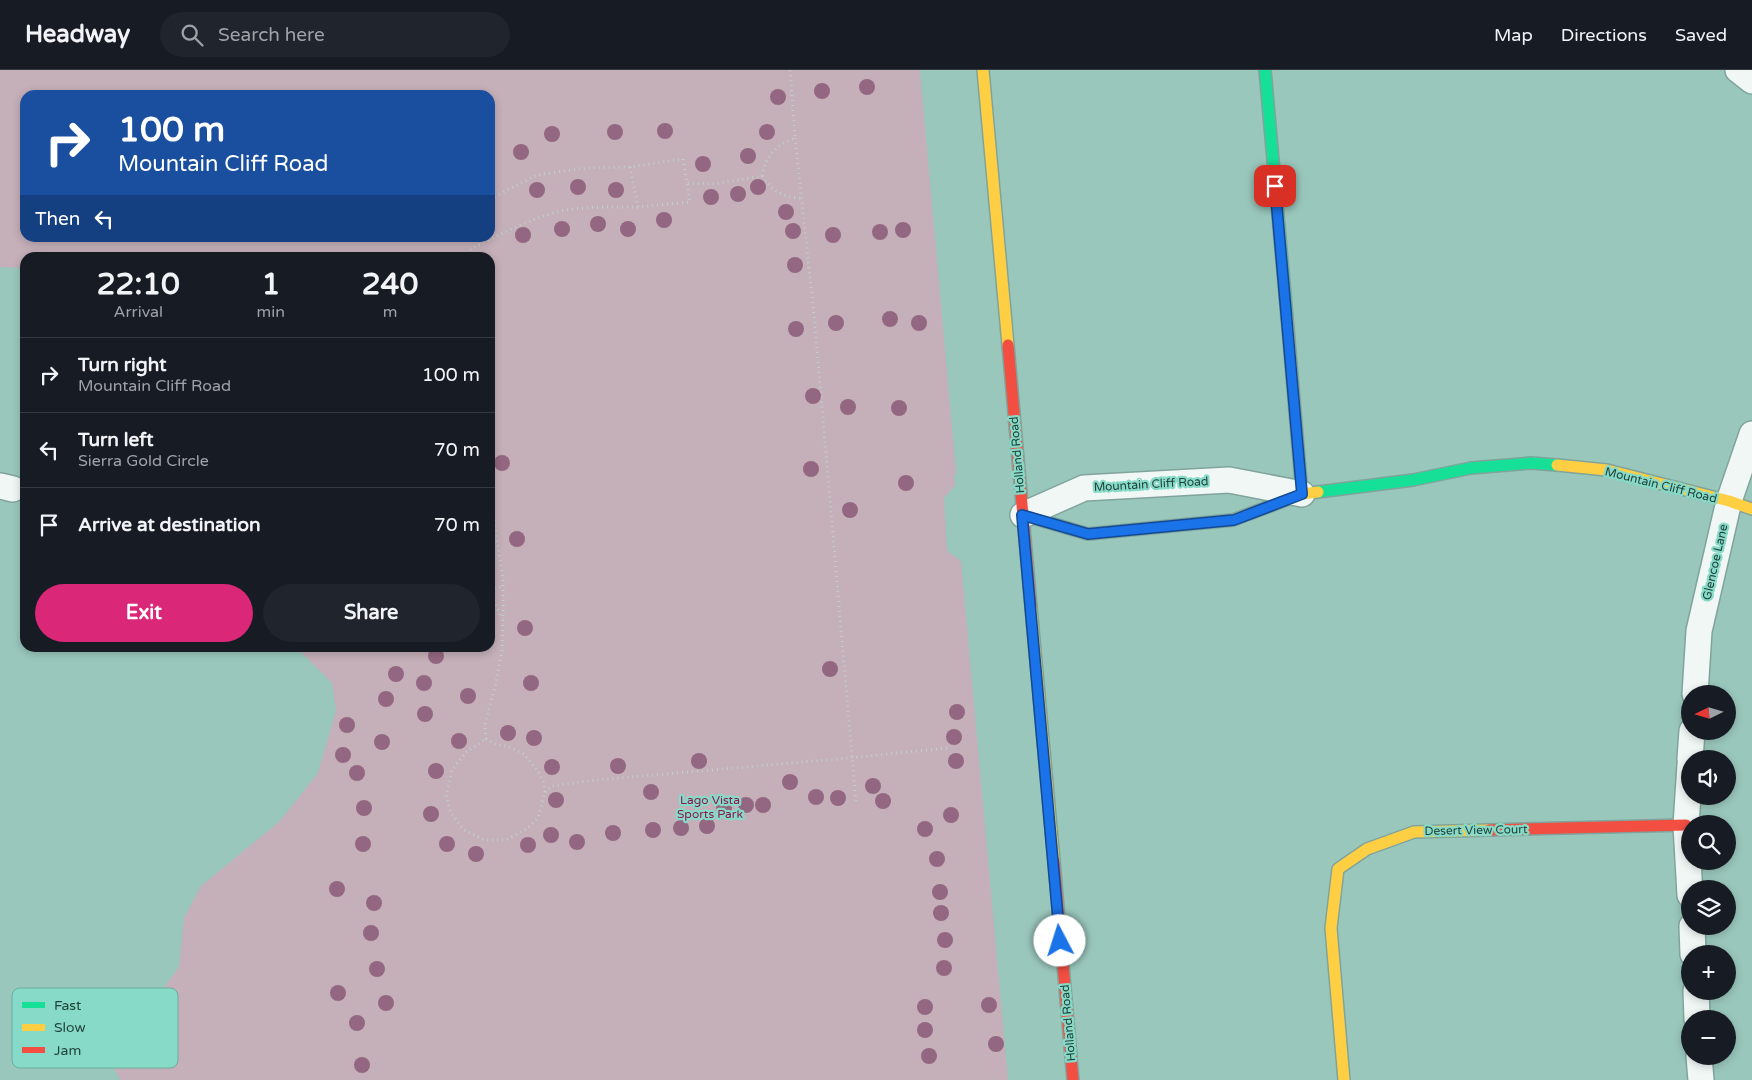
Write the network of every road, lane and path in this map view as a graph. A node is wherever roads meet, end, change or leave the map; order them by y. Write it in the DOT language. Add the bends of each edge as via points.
graph roads {
  1 [pos="790,70"];
  2 [pos="983,70"];
  3 [pos="1264,70"];
  4 [pos="1738,70"];
  5 [pos="1752,81"];
  6 [pos="795,138"];
  7 [pos="630,168"];
  8 [pos="762,176"];
  9 [pos="687,183"];
  10 [pos="495,196"];
  11 [pos="802,198"];
  12 [pos="638,207"];
  13 [pos="495,238"];
  14 [pos="486,242"];
  15 [pos="469,252"];
  16 [pos="1752,434"];
  17 [pos="1302,494"];
  18 [pos="1729,501"];
  19 [pos="1752,510"];
  20 [pos="1022,515"];
  21 [pos="495,519"];
  22 [pos="503,587"];
  23 [pos="495,588"];
  24 [pos="495,603"];
  25 [pos="503,622"];
  26 [pos="1696,685"];
  27 [pos="486,739"];
  28 [pos="946,748"];
  29 [pos="852,758"];
  30 [pos="545,792"];
  31 [pos="856,803"];
  32 [pos="1681,825"];
  33 [pos="1700,1065"];
  34 [pos="1073,1080"];
  35 [pos="1344,1080"];
  36 [pos="1701,1080"];
  1 -- 6 [label="path"];
  2 -- 20 [label="street, Holland Road"];
  3 -- 17 [label="street"];
  4 -- 5 [label="street"];
  6 -- 8 [label="path" via="773,151"];
  6 -- 11 [label="path"];
  7 -- 9 [label="path" via="683,159"];
  7 -- 10 [label="path" via="586,168 536,175"];
  7 -- 12 [label="path"];
  8 -- 9 [label="path" via="714,184"];
  8 -- 11 [label="path" via="780,195"];
  9 -- 12 [label="path" via="690,202"];
  11 -- 29 [label="path"];
  12 -- 13 [label="path" via="560,211"];
  14 -- 15 [label="path"];
  16 -- 18 [label="street, Glencoe Lane"];
  17 -- 18 [label="street, Mountain Cliff Road" via="1413,480 1471,468 1531,463 1607,470"];
  17 -- 20 [label="street, Mountain Cliff Road" via="1229,480 1084,488"];
  17 -- 20 [label="street, Mountain Cliff Road" via="1234,520 1088,534"];
  18 -- 19 [label="street, Mountain Cliff Road"];
  18 -- 26 [label="street, Glencoe Lane" via="1699,630"];
  20 -- 34 [label="street, Holland Road"];
  21 -- 22 [label="path"];
  22 -- 23 [label="path"];
  22 -- 25 [label="path"];
  24 -- 25 [label="path"];
  25 -- 27 [label="path" via="502,651 485,724"];
  27 -- 30 [label="path" via="524,754 538,771"];
  27 -- 30 [label="path" via="466,752 452,770 446,795 451,813 464,830 485,840 506,840 528,828 538,818"];
  28 -- 29 [label="path"];
  29 -- 30 [label="path" via="587,781 552,786"];
  29 -- 31 [label="path"];
  32 -- 35 [label="street, Desert View Court" via="1414,832 1367,849 1338,869 1330,928"];
  33 -- 36 [label="street"];
}
